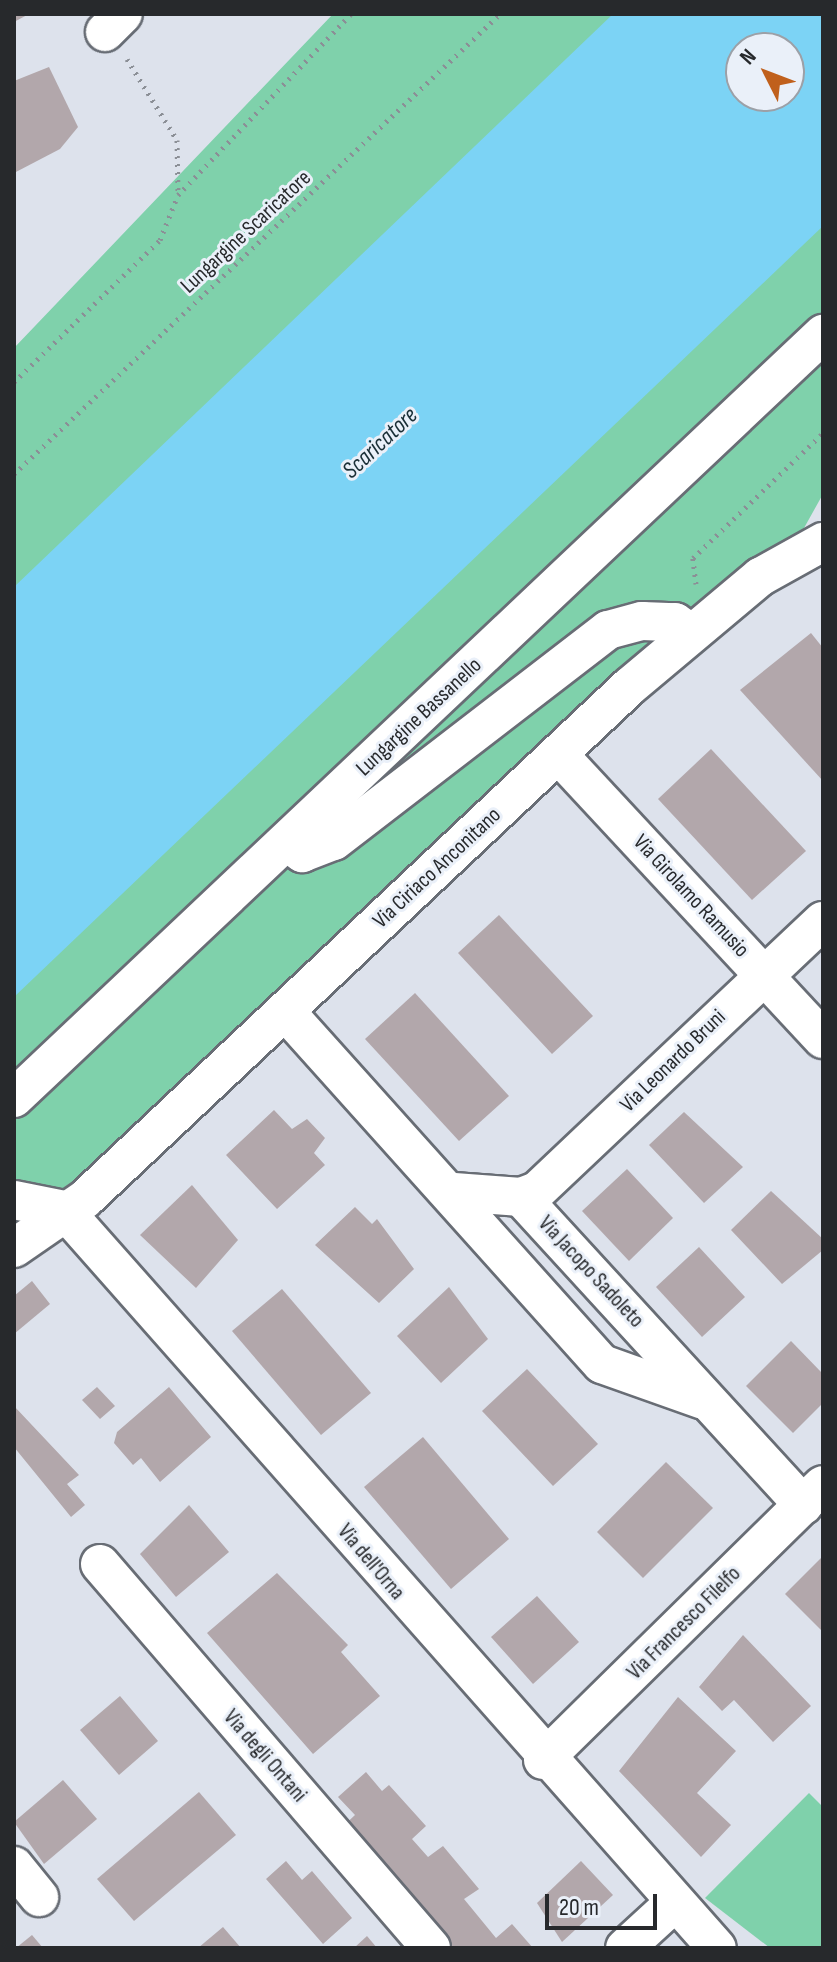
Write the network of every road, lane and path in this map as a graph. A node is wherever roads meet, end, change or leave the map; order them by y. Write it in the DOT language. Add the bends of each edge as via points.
graph roads {
  1 [pos="351,14"];
  2 [pos="500,14"];
  3 [pos="143,79"];
  4 [pos="178,195"];
  5 [pos="823,334"];
  6 [pos="14,382"];
  7 [pos="823,433"];
  8 [pos="14,474"];
  9 [pos="823,542"];
  10 [pos="722,608"];
  11 [pos="691,633"];
  12 [pos="558,754"];
  13 [pos="287,842"];
  14 [pos="823,921"];
  15 [pos="763,975"];
  16 [pos="285,1011"];
  17 [pos="823,1039"];
  18 [pos="14,1098"];
  19 [pos="454,1192"];
  20 [pos="521,1197"];
  21 [pos="14,1200"];
  22 [pos="64,1210"];
  23 [pos="14,1248"];
  24 [pos="703,1400"];
  25 [pos="813,1495"];
  26 [pos="100,1564"];
  27 [pos="543,1760"];
  28 [pos="14,1866"];
  29 [pos="39,1897"];
  30 [pos="672,1905"];
  31 [pos="431,1948"];
  32 [pos="625,1948"];
  33 [pos="717,1948"];
  1 -- 4 [label="path"];
  2 -- 8 [label="path, Lungargine Scaricatore"];
  3 -- 4 [label="path" via="177,140"];
  4 -- 6 [label="path" via="160,240"];
  5 -- 13 [label="street, Lungargine Bassanello"];
  7 -- 10 [label="path" via="693,558 696,587"];
  9 -- 10 [label="street, Via Ciriaco Anconitano"];
  10 -- 11 [label="street, Via Ciriaco Anconitano"];
  11 -- 12 [label="street, Via Ciriaco Anconitano"];
  11 -- 13 [label="street" via="675,622 642,621 608,630 334,841 302,853"];
  12 -- 15 [label="street, Via Girolamo Ramusio"];
  12 -- 16 [label="street, Via Ciriaco Anconitano"];
  13 -- 18 [label="street, Lungargine Bassanello"];
  14 -- 15 [label="street, Via Leonardo Bruni"];
  15 -- 17 [label="street, Via Girolamo Ramusio"];
  15 -- 20 [label="street, Via Leonardo Bruni" via="537,1191"];
  16 -- 19 [label="street, Via Jacopo Sadoleto"];
  16 -- 22 [label="street, Via Ciriaco Anconitano"];
  19 -- 20 [label="street, Via Jacopo Sadoleto"];
  19 -- 24 [label="street, Via Jacopo Sadoleto" via="473,1223 602,1364"];
  20 -- 24 [label="street, Via Jacopo Sadoleto"];
  21 -- 22 [label="street"];
  22 -- 23 [label="street"];
  22 -- 27 [label="street, Via dell'Orna"];
  24 -- 25 [label="street, Via Jacopo Sadoleto"];
  25 -- 27 [label="street, Via Francesco Filelfo"];
  26 -- 31 [label="street, Via degli Ontani"];
  27 -- 30 [label="street, Via dell'Orna"];
  28 -- 29 [label="street"];
  30 -- 32 [label="street"];
  30 -- 33 [label="street, Via dell'Orna"];
}
